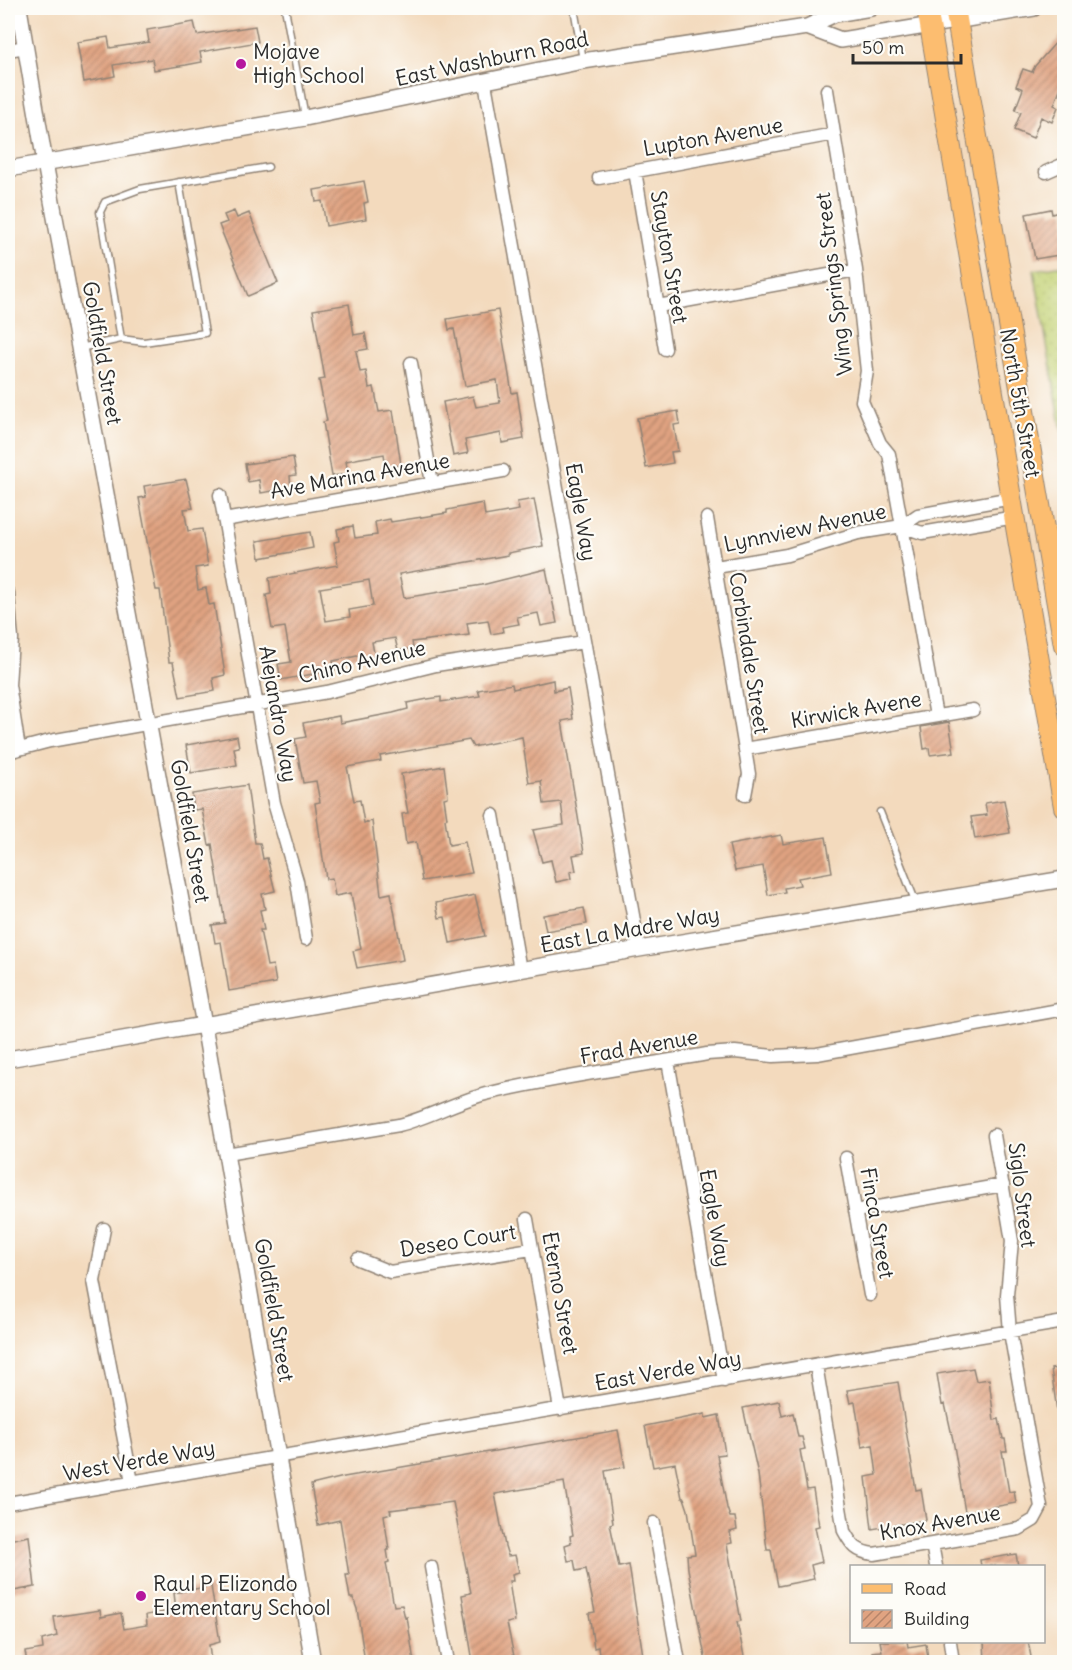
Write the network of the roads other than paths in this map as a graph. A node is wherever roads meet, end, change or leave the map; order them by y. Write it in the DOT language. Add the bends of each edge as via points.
graph roads {
  1 [pos="20,8"];
  2 [pos="285,8"];
  3 [pos="574,8"];
  4 [pos="871,8"];
  5 [pos="1034,8"];
  6 [pos="956,14"];
  7 [pos="929,16"];
  8 [pos="807,27"];
  9 [pos="26,47"];
  10 [pos="8,50"];
  11 [pos="583,61"];
  12 [pos="485,83"];
  13 [pos="827,90"];
  14 [pos="305,118"];
  15 [pos="834,134"];
  16 [pos="45,163"];
  17 [pos="1065,164"];
  18 [pos="268,166"];
  19 [pos="8,169"];
  20 [pos="635,171"];
  21 [pos="1046,172"];
  22 [pos="599,178"];
  23 [pos="179,182"];
  24 [pos="855,270"];
  25 [pos="658,306"];
  26 [pos="121,339"];
  27 [pos="80,348"];
  28 [pos="665,349"];
  29 [pos="411,363"];
  30 [pos="502,471"];
  31 [pos="432,483"];
  32 [pos="220,495"];
  33 [pos="1013,508"];
  34 [pos="940,510"];
  35 [pos="707,518"];
  36 [pos="224,520"];
  37 [pos="902,526"];
  38 [pos="944,530"];
  39 [pos="716,567"];
  40 [pos="8,593"];
  41 [pos="584,642"];
  42 [pos="1065,645"];
  43 [pos="256,704"];
  44 [pos="973,710"];
  45 [pos="936,716"];
  46 [pos="148,723"];
  47 [pos="746,749"];
  48 [pos="13,750"];
  49 [pos="745,795"];
  50 [pos="1065,807"];
  51 [pos="880,812"];
  52 [pos="493,815"];
  53 [pos="1065,879"];
  54 [pos="916,904"];
  55 [pos="306,939"];
  56 [pos="639,949"];
  57 [pos="520,970"];
  58 [pos="1065,1009"];
  59 [pos="204,1025"];
  60 [pos="8,1059"];
  61 [pos="668,1061"];
  62 [pos="994,1135"];
  63 [pos="226,1154"];
  64 [pos="846,1158"];
  65 [pos="1003,1185"];
  66 [pos="855,1211"];
  67 [pos="527,1219"];
  68 [pos="104,1229"];
  69 [pos="531,1249"];
  70 [pos="358,1259"];
  71 [pos="870,1295"];
  72 [pos="1065,1322"];
  73 [pos="1010,1332"];
  74 [pos="816,1365"];
  75 [pos="724,1382"];
  76 [pos="560,1409"];
  77 [pos="278,1457"];
  78 [pos="132,1482"];
  79 [pos="8,1503"];
  80 [pos="1034,1520"];
  81 [pos="654,1523"];
  82 [pos="932,1544"];
  83 [pos="936,1565"];
  84 [pos="431,1567"];
  85 [pos="950,1643"];
  86 [pos="313,1662"];
  87 [pos="448,1662"];
  88 [pos="679,1662"];
  89 [pos="953,1662"];
  1 -- 9 [label="street, Goldfield Street"];
  2 -- 14 [label="lane"];
  3 -- 11 [label="lane"];
  4 -- 8 [label="street, East Washburn Road" via="835,14"];
  5 -- 6 [label="street, East Washburn Road"];
  6 -- 7 [label="street, East Washburn Road"];
  6 -- 42 [label="main road, North 5th Street"];
  7 -- 8 [label="street, East Washburn Road" via="841,40"];
  7 -- 33 [label="main road, North 5th Street"];
  8 -- 11 [label="street, East Washburn Road"];
  9 -- 10 [label="street"];
  9 -- 16 [label="street, Goldfield Street"];
  11 -- 12 [label="street, East Washburn Road"];
  12 -- 14 [label="street, East Washburn Road"];
  12 -- 41 [label="street, Eagle Way"];
  13 -- 15 [label="street, Wing Springs Street"];
  14 -- 16 [label="street, East Washburn Road"];
  15 -- 20 [label="street, Lupton Avenue"];
  15 -- 24 [label="street, Wing Springs Street"];
  16 -- 19 [label="street, East Washburn Road"];
  16 -- 27 [label="street, Goldfield Street"];
  17 -- 21 [label="street"];
  18 -- 23 [label="lane"];
  20 -- 22 [label="street, Lupton Avenue"];
  20 -- 25 [label="street, Stayton Street"];
  23 -- 26 [label="lane" via="140,189 105,202 100,212"];
  23 -- 26 [label="lane" via="205,333 144,342"];
  24 -- 25 [label="street"];
  24 -- 37 [label="street, Wing Springs Street" via="867,371 862,400 880,443 890,454"];
  25 -- 28 [label="street, Stayton Street"];
  26 -- 27 [label="lane"];
  27 -- 46 [label="street, Goldfield Street"];
  29 -- 31 [label="street"];
  30 -- 31 [label="street, Ave Marina Avenue"];
  31 -- 36 [label="street, Ave Marina Avenue"];
  32 -- 36 [label="street, Alejandro Way"];
  33 -- 34 [label="street, Lynnview Avenue"];
  33 -- 38 [label="street, Lynnview Avenue"];
  33 -- 50 [label="main road, North 5th Street"];
  34 -- 37 [label="street, Lynnview Avenue" via="918,514"];
  34 -- 38 [label="lane"];
  35 -- 39 [label="street, Corbindale Street"];
  36 -- 43 [label="street, Alejandro Way"];
  37 -- 38 [label="street, Lynnview Avenue" via="922,533"];
  37 -- 39 [label="street, Lynnview Avenue" via="858,533 787,555"];
  37 -- 45 [label="street, Wing Springs Street"];
  39 -- 47 [label="street, Corbindale Street"];
  40 -- 48 [label="street"];
  41 -- 43 [label="street, Chino Avenue" via="436,665 327,692"];
  41 -- 56 [label="street, Eagle Way"];
  43 -- 46 [label="street, Chino Avenue"];
  43 -- 55 [label="street, Alejandro Way" via="274,803 297,881"];
  44 -- 45 [label="street, Kirwick Avene"];
  45 -- 47 [label="street, Kirwick Avene"];
  46 -- 48 [label="street, Chino Avenue"];
  46 -- 59 [label="street, Goldfield Street"];
  47 -- 49 [label="street, Corbindale Street" via="749,774"];
  51 -- 54 [label="lane"];
  52 -- 57 [label="street"];
  53 -- 54 [label="street, East La Madre Way"];
  54 -- 56 [label="street, East La Madre Way"];
  56 -- 57 [label="street, East La Madre Way"];
  57 -- 59 [label="street, East La Madre Way"];
  58 -- 61 [label="street, Frad Avenue" via="817,1054 773,1056 735,1052"];
  59 -- 60 [label="street, East La Madre Way"];
  59 -- 63 [label="street, Goldfield Street"];
  61 -- 63 [label="street, Frad Avenue" via="490,1092 399,1125"];
  61 -- 75 [label="street, Eagle Way"];
  62 -- 65 [label="street, Siglo Street"];
  63 -- 77 [label="street, Goldfield Street"];
  64 -- 66 [label="street, Finca Street"];
  65 -- 66 [label="street"];
  65 -- 73 [label="street, Siglo Street" via="1012,1241 1007,1295"];
  66 -- 71 [label="street, Finca Street"];
  67 -- 69 [label="street, Eterno Street"];
  68 -- 78 [label="street" via="94,1281"];
  69 -- 70 [label="street, Deseo Court" via="390,1272"];
  69 -- 76 [label="street, Eterno Street"];
  72 -- 73 [label="street, East Verde Way"];
  73 -- 74 [label="street, East Verde Way"];
  73 -- 80 [label="street, Siglo Street" via="1041,1507"];
  74 -- 75 [label="street, East Verde Way"];
  74 -- 82 [label="street, Knox Avenue" via="844,1531 852,1546 874,1554"];
  75 -- 76 [label="street, East Verde Way"];
  76 -- 77 [label="street, East Verde Way"];
  77 -- 78 [label="street, West Verde Way"];
  77 -- 86 [label="street, Goldfield Street"];
  78 -- 79 [label="street, West Verde Way"];
  80 -- 82 [label="street, Knox Avenue" via="1019,1528"];
  81 -- 88 [label="street"];
  82 -- 83 [label="street"];
  84 -- 87 [label="street"];
  85 -- 89 [label="street"];
}
